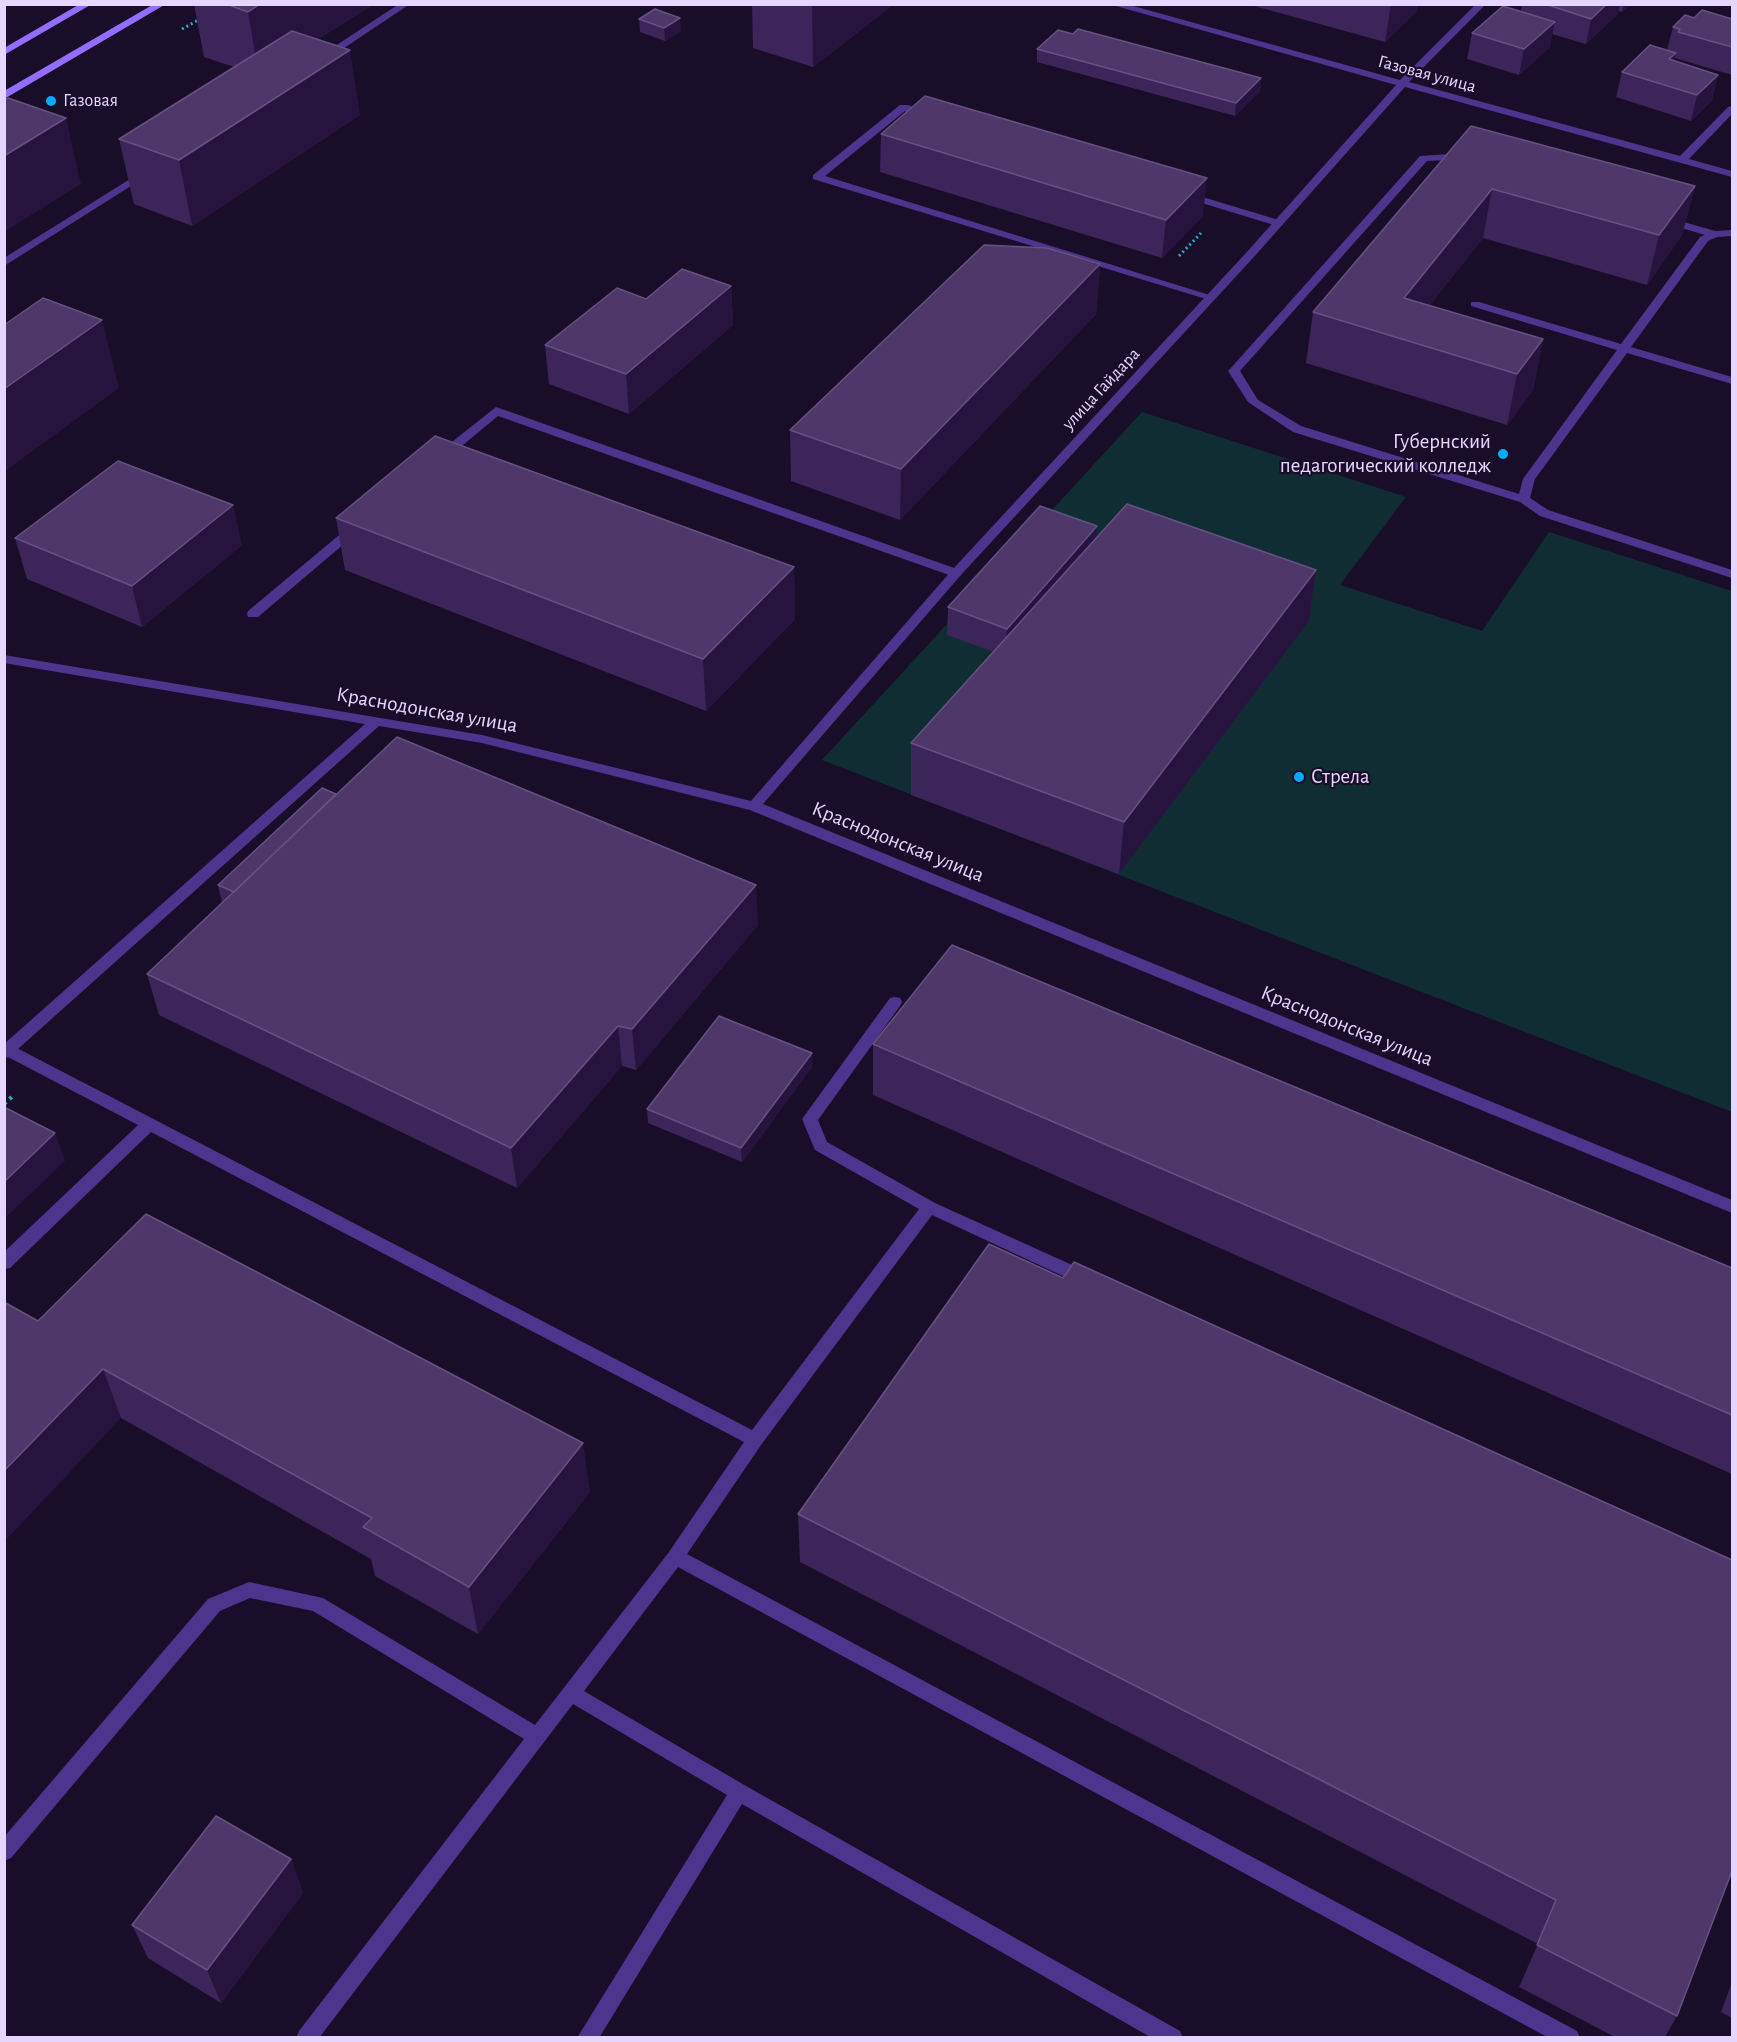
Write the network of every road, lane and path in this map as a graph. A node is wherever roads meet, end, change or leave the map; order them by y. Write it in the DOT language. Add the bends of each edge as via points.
graph roads {
  1 [pos="88,4"];
  2 [pos="162,4"];
  3 [pos="406,4"];
  4 [pos="1113,4"];
  5 [pos="1482,4"];
  6 [pos="4,52"];
  7 [pos="315,63"];
  8 [pos="1402,84"];
  9 [pos="4,96"];
  10 [pos="1732,109"];
  11 [pos="938,118"];
  12 [pos="1681,161"];
  13 [pos="1472,163"];
  14 [pos="155,166"];
  15 [pos="1732,174"];
  16 [pos="1171,190"];
  17 [pos="1226,207"];
  18 [pos="1649,215"];
  19 [pos="1278,223"];
  20 [pos="1732,233"];
  21 [pos="1716,234"];
  22 [pos="4,263"];
  23 [pos="1156,280"];
  24 [pos="1210,297"];
  25 [pos="1475,304"];
  26 [pos="1624,347"];
  27 [pos="1732,381"];
  28 [pos="433,464"];
  29 [pos="1524,499"];
  30 [pos="361,524"];
  31 [pos="956,573"];
  32 [pos="1732,574"];
  33 [pos="253,614"];
  34 [pos="4,659"];
  35 [pos="375,722"];
  36 [pos="754,806"];
  37 [pos="895,1002"];
  38 [pos="6,1052"];
  39 [pos="149,1124"];
  40 [pos="929,1207"];
  41 [pos="1732,1207"];
  42 [pos="4,1263"];
  43 [pos="1102,1287"];
  44 [pos="754,1440"];
  45 [pos="675,1557"];
  46 [pos="571,1693"];
  47 [pos="538,1737"];
  48 [pos="739,1792"];
  49 [pos="4,1852"];
  50 [pos="306,2037"];
  51 [pos="587,2037"];
  52 [pos="1173,2037"];
  53 [pos="1569,2037"];
  1 -- 6 [label="main road"];
  2 -- 9 [label="main road"];
  3 -- 7 [label="street"];
  4 -- 8 [label="street, Газовая улица"];
  5 -- 8 [label="street, улица Гайдара"];
  8 -- 12 [label="street, Газовая улица"];
  8 -- 19 [label="street, улица Гайдара"];
  10 -- 12 [label="street"];
  11 -- 23 [label="street" via="904,108 817,177"];
  12 -- 15 [label="street, Газовая улица"];
  13 -- 29 [label="street" via="1449,157 1424,158 1234,371 1254,402 1297,429"];
  14 -- 22 [label="street"];
  16 -- 17 [label="street"];
  17 -- 19 [label="street"];
  17 -- 23 [label="path"];
  18 -- 21 [label="street"];
  19 -- 24 [label="street, улица Гайдара"];
  20 -- 21 [label="street"];
  21 -- 26 [label="street" via="1704,239"];
  23 -- 24 [label="street"];
  24 -- 31 [label="street, улица Гайдара"];
  25 -- 26 [label="street"];
  26 -- 27 [label="street"];
  26 -- 29 [label="street" via="1530,479"];
  28 -- 31 [label="street" via="496,411"];
  29 -- 32 [label="street" via="1544,513"];
  30 -- 33 [label="street"];
  31 -- 36 [label="street, улица Гайдара"];
  34 -- 35 [label="street, Краснодонская улица"];
  35 -- 36 [label="street, Краснодонская улица" via="482,739"];
  35 -- 38 [label="street"];
  36 -- 41 [label="street, Краснодонская улица"];
  37 -- 40 [label="street" via="810,1119 821,1146"];
  38 -- 39 [label="street"];
  39 -- 42 [label="street"];
  39 -- 44 [label="street"];
  40 -- 43 [label="street"];
  40 -- 44 [label="street"];
  44 -- 45 [label="street"];
  45 -- 46 [label="street"];
  45 -- 53 [label="street"];
  46 -- 47 [label="street"];
  46 -- 48 [label="street"];
  47 -- 49 [label="street" via="317,1604 249,1590 214,1605"];
  47 -- 50 [label="street"];
  48 -- 51 [label="street"];
  48 -- 52 [label="street"];
}
